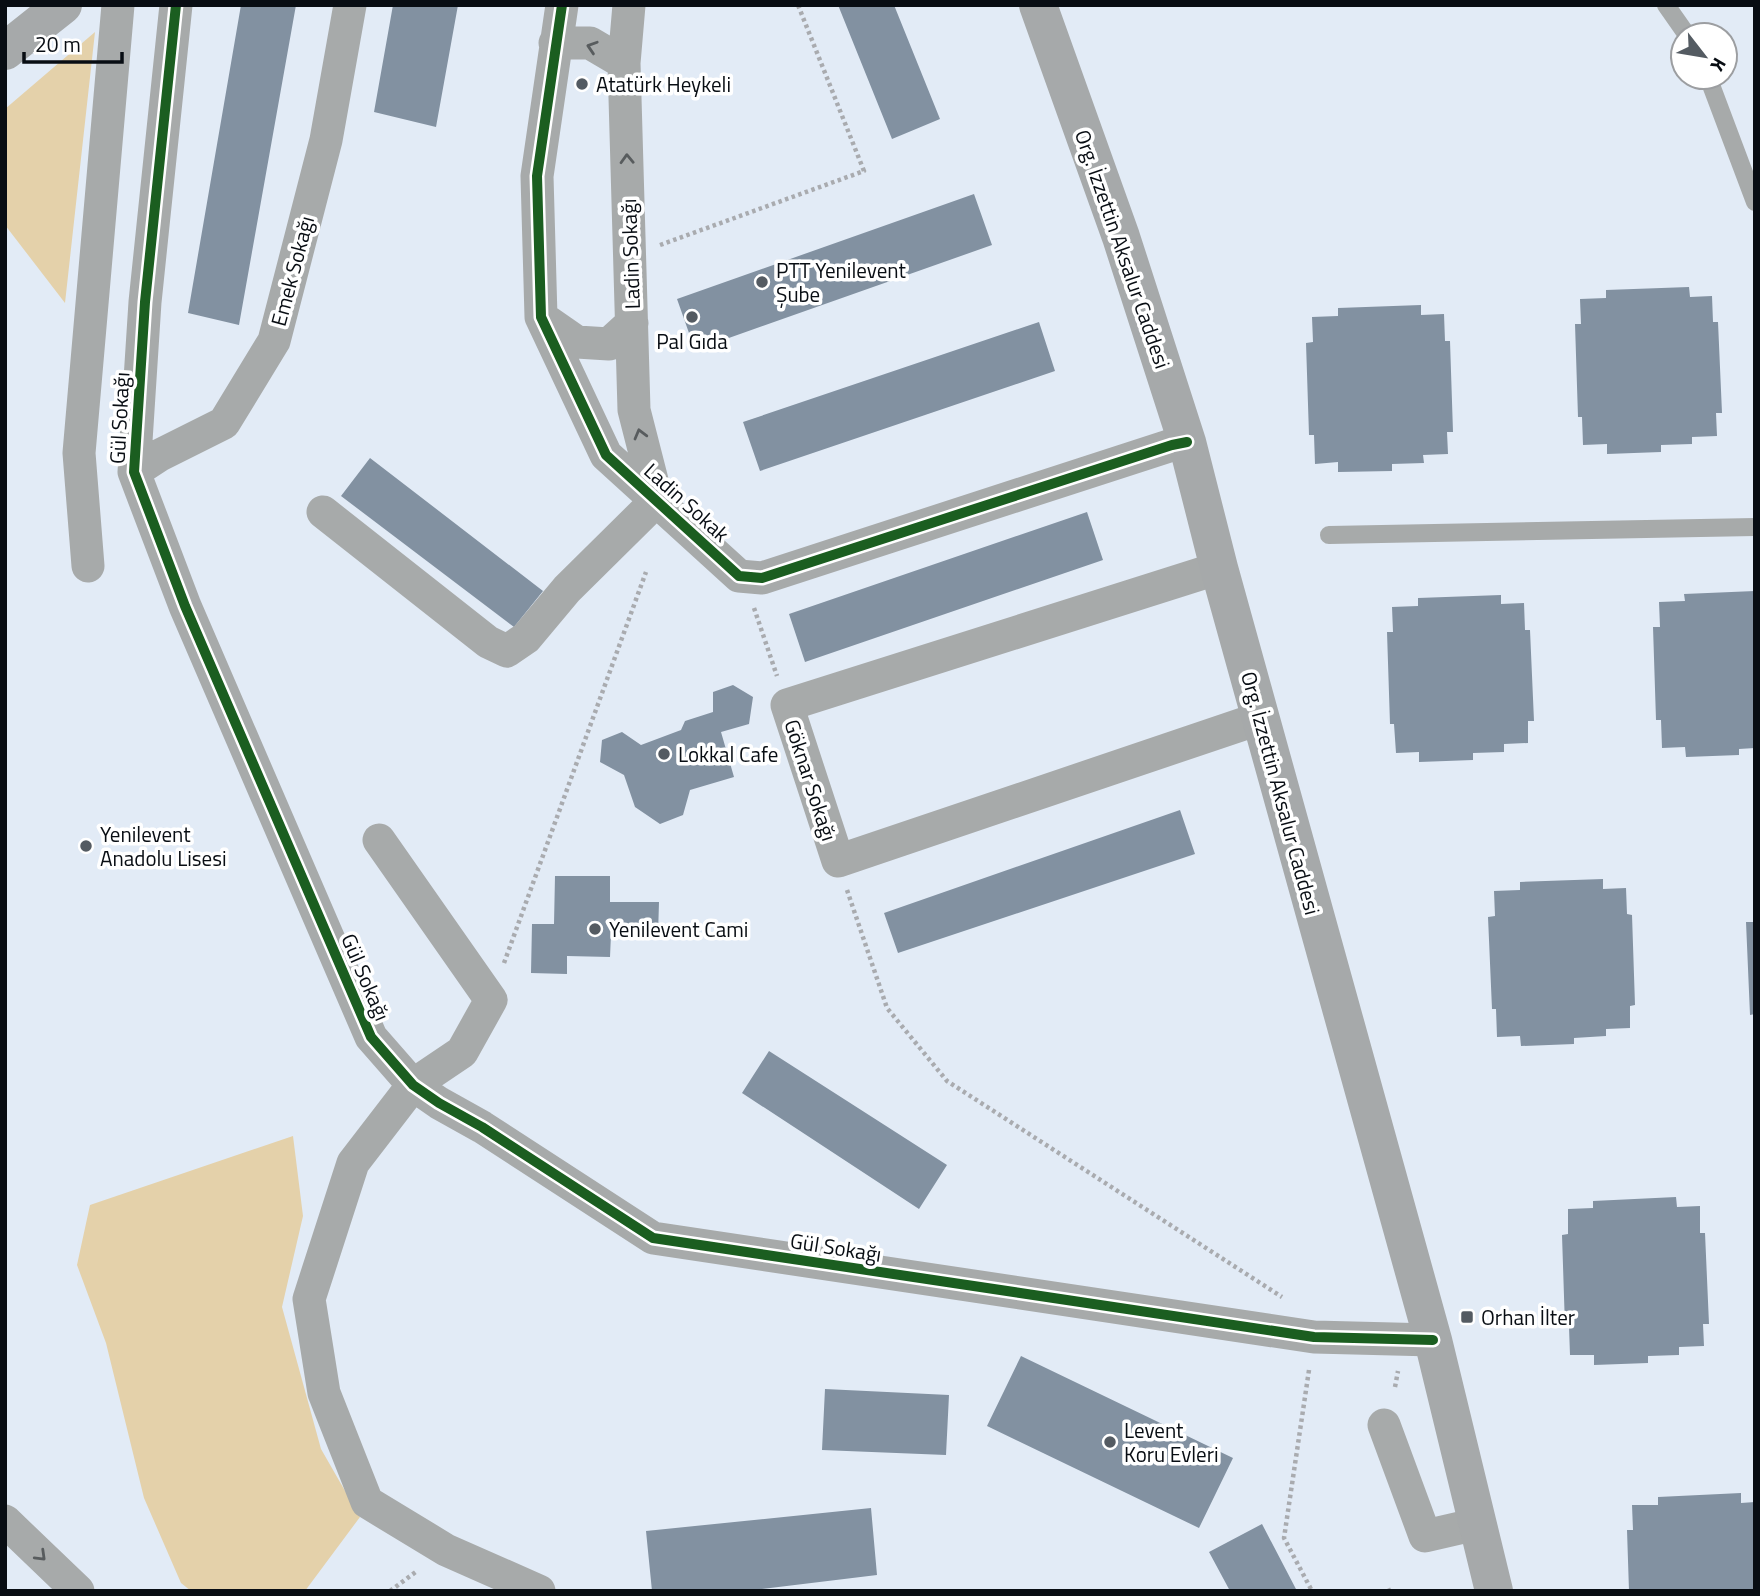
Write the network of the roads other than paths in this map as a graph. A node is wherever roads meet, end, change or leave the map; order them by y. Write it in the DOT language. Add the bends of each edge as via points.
graph roads {
  1 [pos="63,5"];
  2 [pos="118,5"];
  3 [pos="176,5"];
  4 [pos="350,5"];
  5 [pos="562,5"];
  6 [pos="629,5"];
  7 [pos="1038,5"];
  8 [pos="1666,5"];
  9 [pos="1677,21"];
  10 [pos="555,43"];
  11 [pos="5,51"];
  12 [pos="624,63"];
  13 [pos="1714,91"];
  14 [pos="1755,202"];
  15 [pos="541,317"];
  16 [pos="632,323"];
  17 [pos="1187,442"];
  18 [pos="134,472"];
  19 [pos="657,500"];
  20 [pos="323,512"];
  21 [pos="1755,527"];
  22 [pos="1329,535"];
  23 [pos="88,566"];
  24 [pos="1219,568"];
  25 [pos="1261,719"];
  26 [pos="379,840"];
  27 [pos="413,1085"];
  28 [pos="1433,1340"];
  29 [pos="1384,1425"];
  30 [pos="5,1521"];
  31 [pos="1477,1524"];
  32 [pos="78,1591"];
  33 [pos="539,1591"];
  34 [pos="1494,1591"];
  1 -- 11 [label="main road"];
  2 -- 23 [label="street" via="79,453"];
  3 -- 18 [label="street, Gül Sokağı" via="145,302"];
  4 -- 18 [label="street, Emek Sokağı" via="326,140 274,341 224,423"];
  5 -- 10 [label="street, Ladin Sokak"];
  6 -- 12 [label="street, Ladin Sokağı"];
  7 -- 17 [label="main road, Org. İzzettin Aksalur Caddesi" via="1121,237"];
  8 -- 9 [label="lane"];
  12 -- 10 [label="street, one-way" via="590,43"];
  10 -- 15 [label="street, Ladin Sokak" via="537,176"];
  16 -- 12 [label="street, Ladin Sokağı, one-way"];
  13 -- 14 [label="lane"];
  15 -- 16 [label="street" via="577,342 609,344"];
  15 -- 19 [label="street, Ladin Sokak" via="606,455"];
  19 -- 16 [label="street, Ladin Sokağı, one-way" via="634,410"];
  17 -- 19 [label="street, Ladin Sokak" via="762,578 739,576"];
  17 -- 24 [label="main road, Org. İzzettin Aksalur Caddesi"];
  18 -- 27 [label="street, Gül Sokağı" via="185,606 371,1037"];
  19 -- 20 [label="street" via="567,589 526,638 507,651 488,642"];
  21 -- 22 [label="lane"];
  24 -- 25 [label="main road, Org. İzzettin Aksalur Caddesi"];
  24 -- 25 [label="street, Göknar Sokağı" via="787,705 838,861"];
  25 -- 28 [label="main road, Org. İzzettin Aksalur Caddesi"];
  26 -- 27 [label="street" via="491,1000 461,1052"];
  27 -- 28 [label="street, Gül Sokağı" via="653,1238 1234,1327 1314,1337"];
  27 -- 33 [label="street" via="353,1163 309,1299 324,1393 367,1502 446,1550"];
  28 -- 31 [label="main road, Org. İzzettin Aksalur Caddesi"];
  29 -- 31 [label="street" via="1425,1536"];
  30 -- 32 [label="street, one-way"];
  31 -- 34 [label="main road, Org. İzzettin Aksalur Caddesi"];
}
